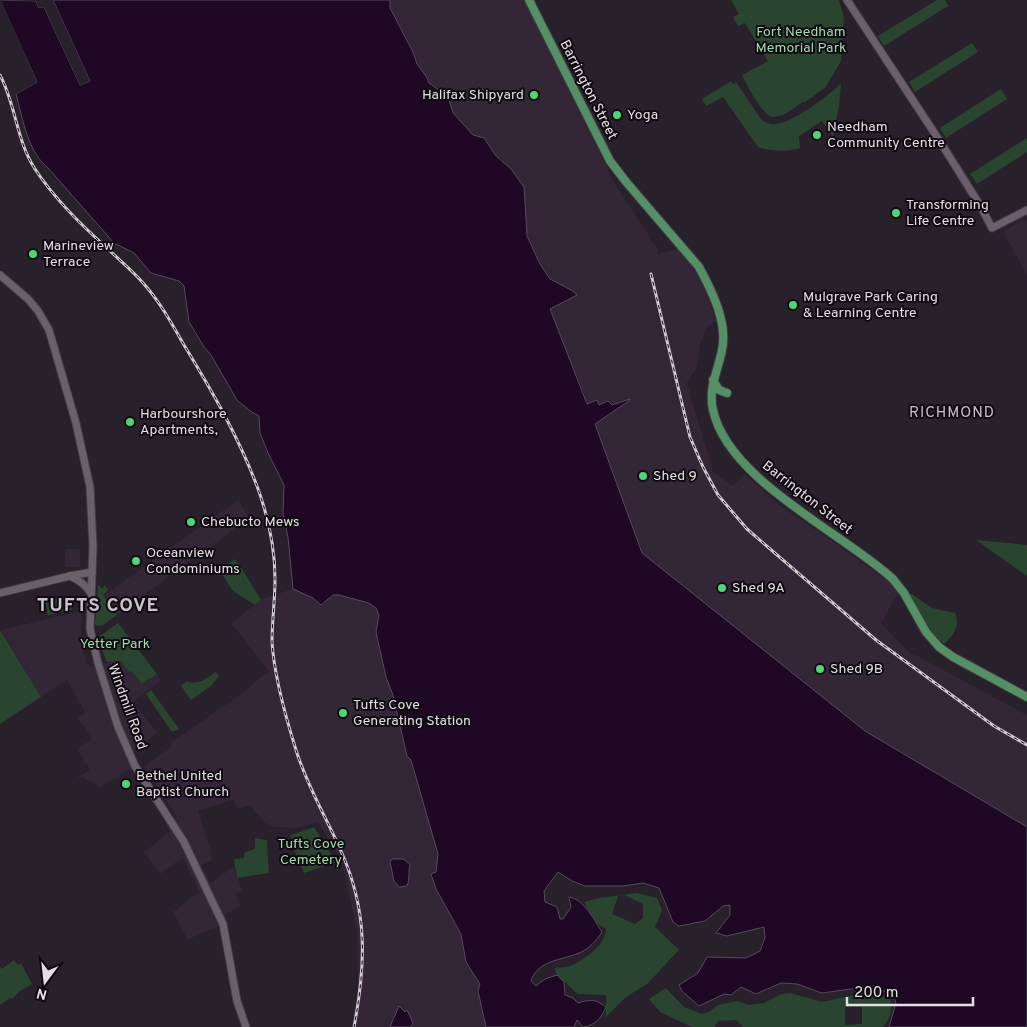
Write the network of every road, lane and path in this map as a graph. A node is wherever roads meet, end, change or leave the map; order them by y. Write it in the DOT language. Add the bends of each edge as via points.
graph roads {
  1 [pos="529,0"];
  2 [pos="847,0"];
  3 [pos="1027,210"];
  4 [pos="0,275"];
  5 [pos="713,379"];
  6 [pos="727,393"];
  7 [pos="92,572"];
  8 [pos="70,576"];
  9 [pos="0,592"];
  10 [pos="91,593"];
  11 [pos="1027,697"];
  12 [pos="246,1027"];
  1 -- 5 [label="main road, Barrington Street" via="610,161 705,278 723,330 723,348"];
  2 -- 3 [label="main road" via="941,143 992,228"];
  4 -- 7 [label="main road, Windmill Road" via="28,299 49,330 76,423 88,480"];
  5 -- 6 [label="main road" via="719,390"];
  5 -- 11 [label="main road, Barrington Street" via="711,398 715,418 734,453 776,492 893,579 938,647"];
  7 -- 8 [label="main road"];
  7 -- 10 [label="main road, Windmill Road"];
  8 -- 9 [label="main road"];
  8 -- 10 [label="main road" via="78,579"];
  10 -- 12 [label="main road, Windmill Road" via="90,629 118,727 135,766 184,842 223,924 237,1001"];
}
